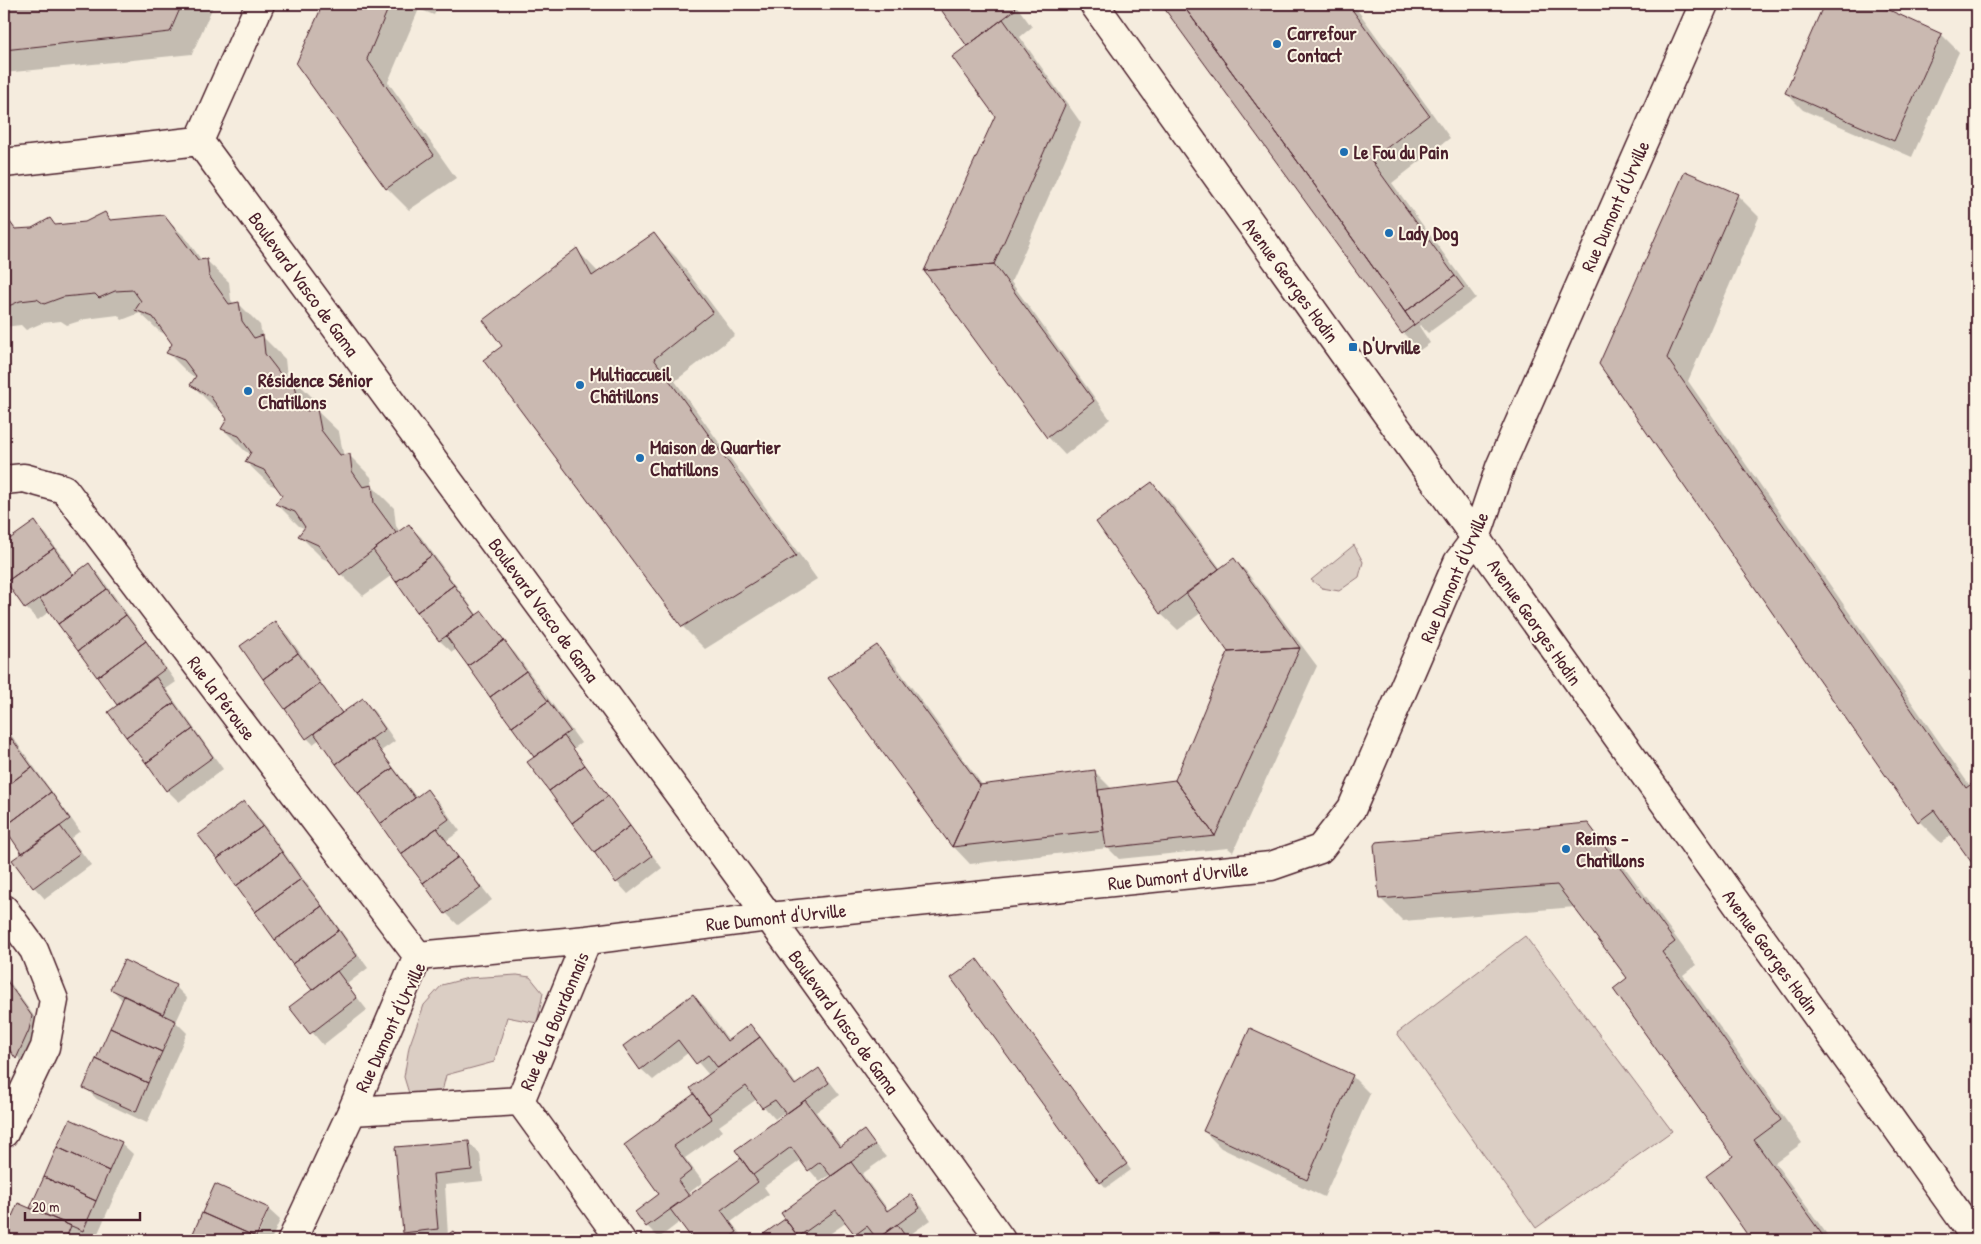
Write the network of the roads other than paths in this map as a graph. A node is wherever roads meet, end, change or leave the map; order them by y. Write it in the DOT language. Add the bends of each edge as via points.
graph roads {
  1 [pos="260,4"];
  2 [pos="1094,4"];
  3 [pos="1704,4"];
  4 [pos="1109,16"];
  5 [pos="199,141"];
  6 [pos="4,163"];
  7 [pos="4,480"];
  8 [pos="1476,538"];
  9 [pos="4,909"];
  10 [pos="769,917"];
  11 [pos="588,940"];
  12 [pos="418,956"];
  13 [pos="520,1102"];
  14 [pos="352,1111"];
  15 [pos="4,1133"];
  16 [pos="292,1240"];
  17 [pos="621,1240"];
  18 [pos="1001,1240"];
  19 [pos="1977,1240"];
  1 -- 5 [label="street"];
  2 -- 4 [label="street, Avenue Georges Hodin"];
  3 -- 8 [label="street, Rue Dumont d'Urville" via="1500,467"];
  4 -- 8 [label="street, Avenue Georges Hodin"];
  5 -- 6 [label="street"];
  5 -- 10 [label="street, Boulevard Vasco de Gama"];
  7 -- 12 [label="street, Rue la Pérouse" via="24,478 64,489"];
  8 -- 10 [label="street, Rue Dumont d'Urville" via="1458,562 1352,808 1320,848 1270,866"];
  8 -- 19 [label="street, Avenue Georges Hodin"];
  9 -- 15 [label="street" via="34,950 54,1000 45,1047"];
  10 -- 11 [label="street, Rue Dumont d'Urville"];
  10 -- 18 [label="street, Boulevard Vasco de Gama"];
  11 -- 12 [label="street, Rue Dumont d'Urville"];
  11 -- 13 [label="street, Rue de la Bourdonnais"];
  12 -- 14 [label="street, Rue Dumont d'Urville"];
  13 -- 14 [label="street, Rue de la Bourdonnais"];
  13 -- 17 [label="street, Rue de la Bourdonnais"];
  14 -- 16 [label="street, Rue Dumont d'Urville"];
}
